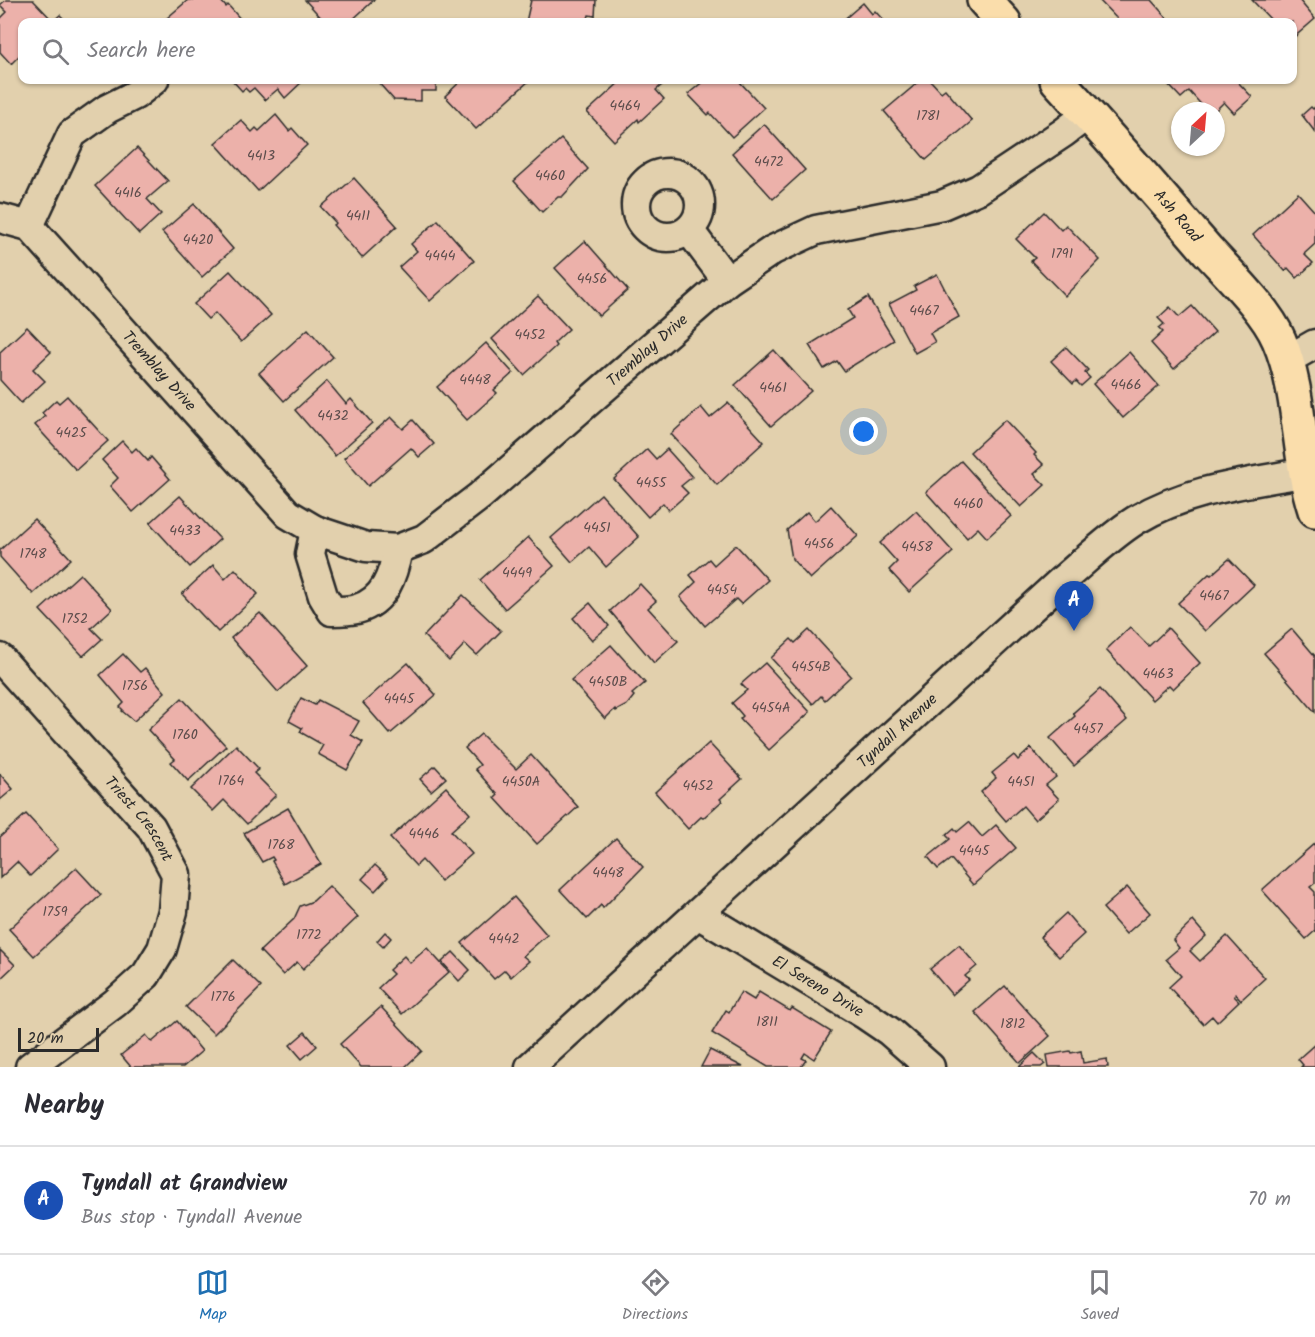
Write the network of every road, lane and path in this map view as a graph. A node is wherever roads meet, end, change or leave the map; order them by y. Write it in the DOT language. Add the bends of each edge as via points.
graph roads {
  1 [pos="984,0"];
  2 [pos="1000,18"];
  3 [pos="149,84"];
  4 [pos="1060,84"];
  5 [pos="1088,114"];
  6 [pos="0,218"];
  7 [pos="29,225"];
  8 [pos="689,230"];
  9 [pos="727,281"];
  10 [pos="1315,344"];
  11 [pos="1287,360"];
  12 [pos="1306,472"];
  13 [pos="1315,510"];
  14 [pos="315,530"];
  15 [pos="398,549"];
  16 [pos="0,658"];
  17 [pos="698,914"];
  18 [pos="30,1067"];
  19 [pos="530,1067"];
  20 [pos="930,1067"];
  1 -- 2 [label="main road"];
  3 -- 7 [label="street" via="72,134"];
  4 -- 5 [label="main road, Ash Road"];
  5 -- 9 [label="street, Tremblay Drive" via="978,189 942,205 816,230 773,250"];
  5 -- 11 [label="main road, Ash Road" via="1263,315"];
  6 -- 7 [label="street"];
  7 -- 14 [label="street, Tremblay Drive" via="288,514"];
  8 -- 9 [label="street"];
  9 -- 15 [label="street, Tremblay Drive" via="480,496 424,539"];
  10 -- 11 [label="street"];
  11 -- 12 [label="main road, Ash Road"];
  12 -- 13 [label="main road, Ash Road"];
  12 -- 17 [label="street, Tyndall Avenue" via="1207,491 1134,521 1061,581"];
  14 -- 15 [label="street, Tremblay Drive" via="366,547"];
  14 -- 15 [label="street" via="310,554 332,611 356,609 375,600 393,576"];
  16 -- 18 [label="street, Triest Crescent" via="151,827 177,874 173,911 162,949 146,975"];
  17 -- 19 [label="street, Tyndall Avenue"];
  17 -- 20 [label="street, El Sereno Drive" via="872,1020"];
}
